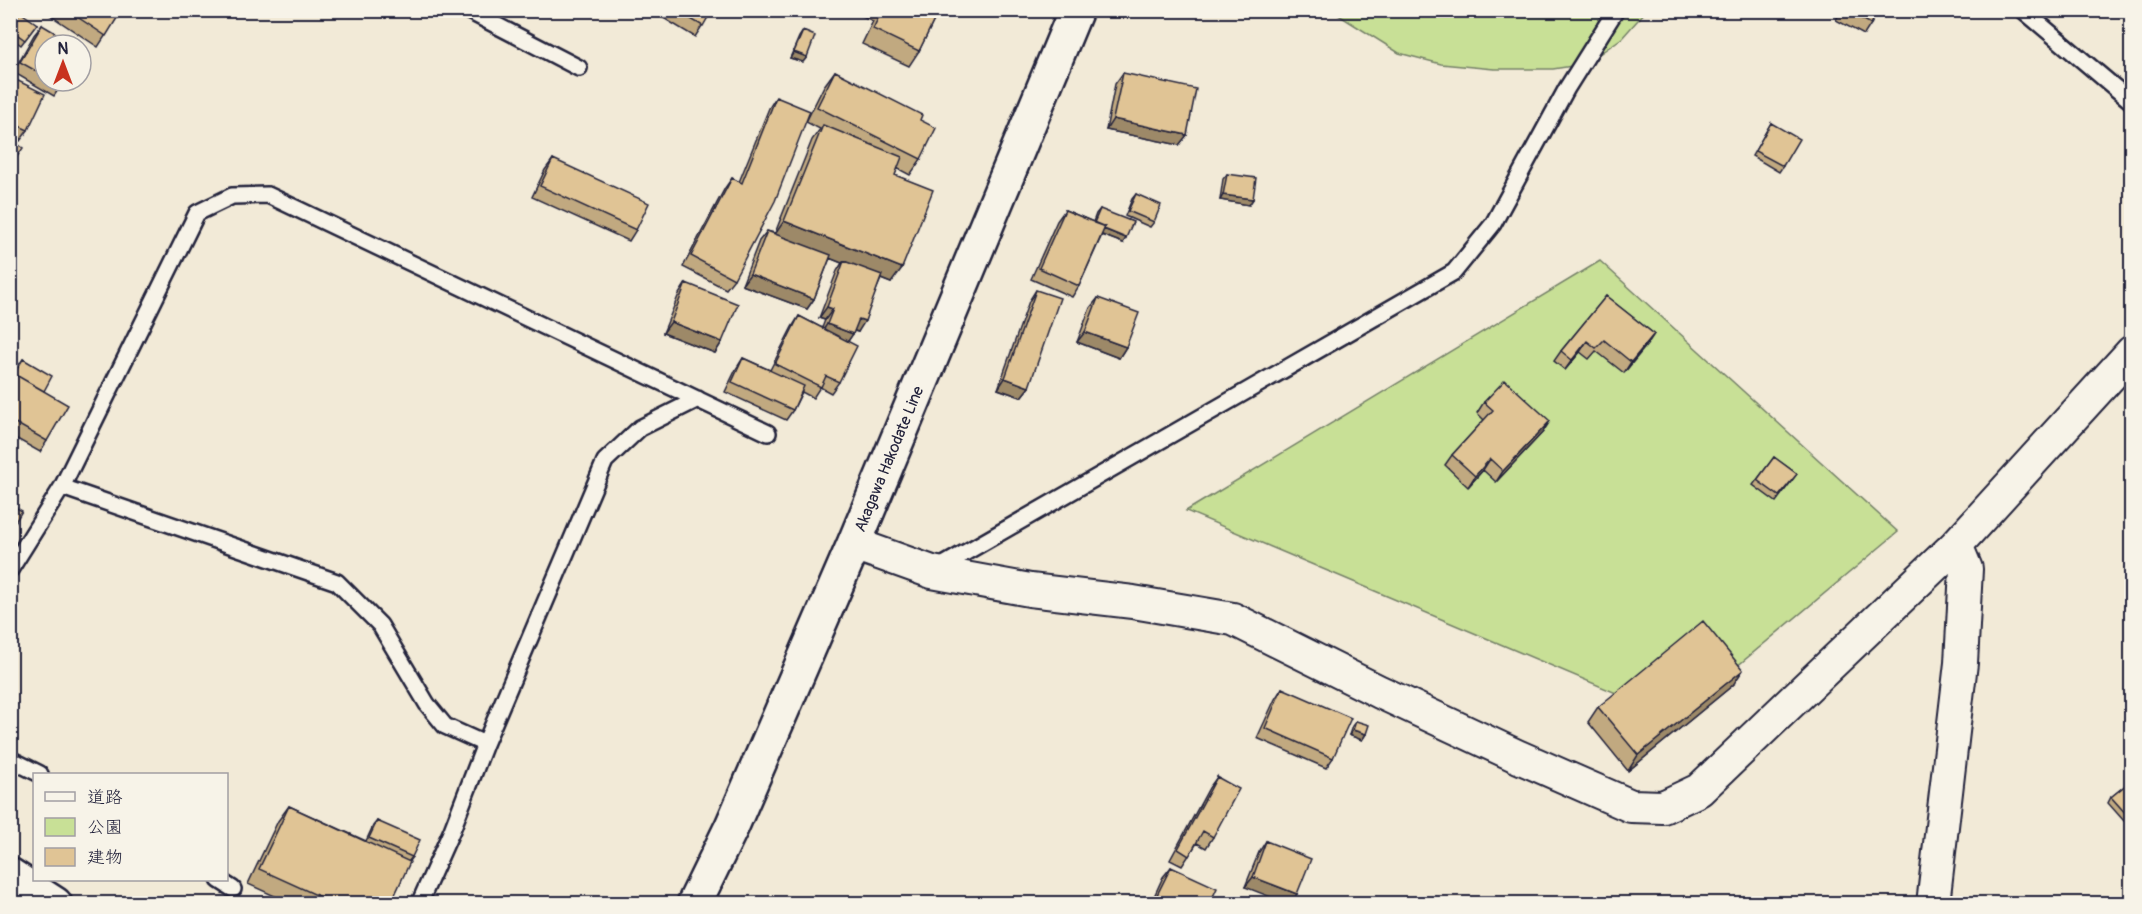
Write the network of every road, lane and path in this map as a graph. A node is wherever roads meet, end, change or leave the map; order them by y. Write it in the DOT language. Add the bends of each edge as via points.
graph roads {
  1 [pos="467,10"];
  2 [pos="1076,10"];
  3 [pos="1616,10"];
  4 [pos="2023,10"];
  5 [pos="579,68"];
  6 [pos="2132,102"];
  7 [pos="2132,352"];
  8 [pos="698,399"];
  9 [pos="768,433"];
  10 [pos="62,487"];
  11 [pos="854,544"];
  12 [pos="1956,545"];
  13 [pos="10,570"];
  14 [pos="932,572"];
  15 [pos="485,744"];
  16 [pos="10,759"];
  17 [pos="38,773"];
  18 [pos="10,875"];
  19 [pos="222,881"];
  20 [pos="232,889"];
  21 [pos="55,903"];
  22 [pos="420,903"];
  23 [pos="694,903"];
  24 [pos="1933,903"];
  1 -- 5 [label="lane"];
  2 -- 11 [label="main road, Akagawa Hakodate Line"];
  3 -- 14 [label="lane" via="1567,88 1493,224 1454,272"];
  4 -- 6 [label="lane"];
  7 -- 12 [label="street"];
  8 -- 9 [label="lane"];
  8 -- 10 [label="lane" via="268,195 232,196 197,213"];
  8 -- 15 [label="lane" via="640,428 605,461"];
  10 -- 13 [label="lane"];
  10 -- 15 [label="lane" via="337,582 380,625 427,705 445,726"];
  11 -- 14 [label="street"];
  11 -- 23 [label="main road, Akagawa Hakodate Line" via="732,826"];
  12 -- 14 [label="street" via="1699,790 1663,807 1630,806 1549,771 1233,619"];
  12 -- 24 [label="street" via="1966,569 1961,663"];
  15 -- 22 [label="lane"];
  16 -- 17 [label="lane"];
  18 -- 21 [label="main road"];
  19 -- 20 [label="lane"];
}
